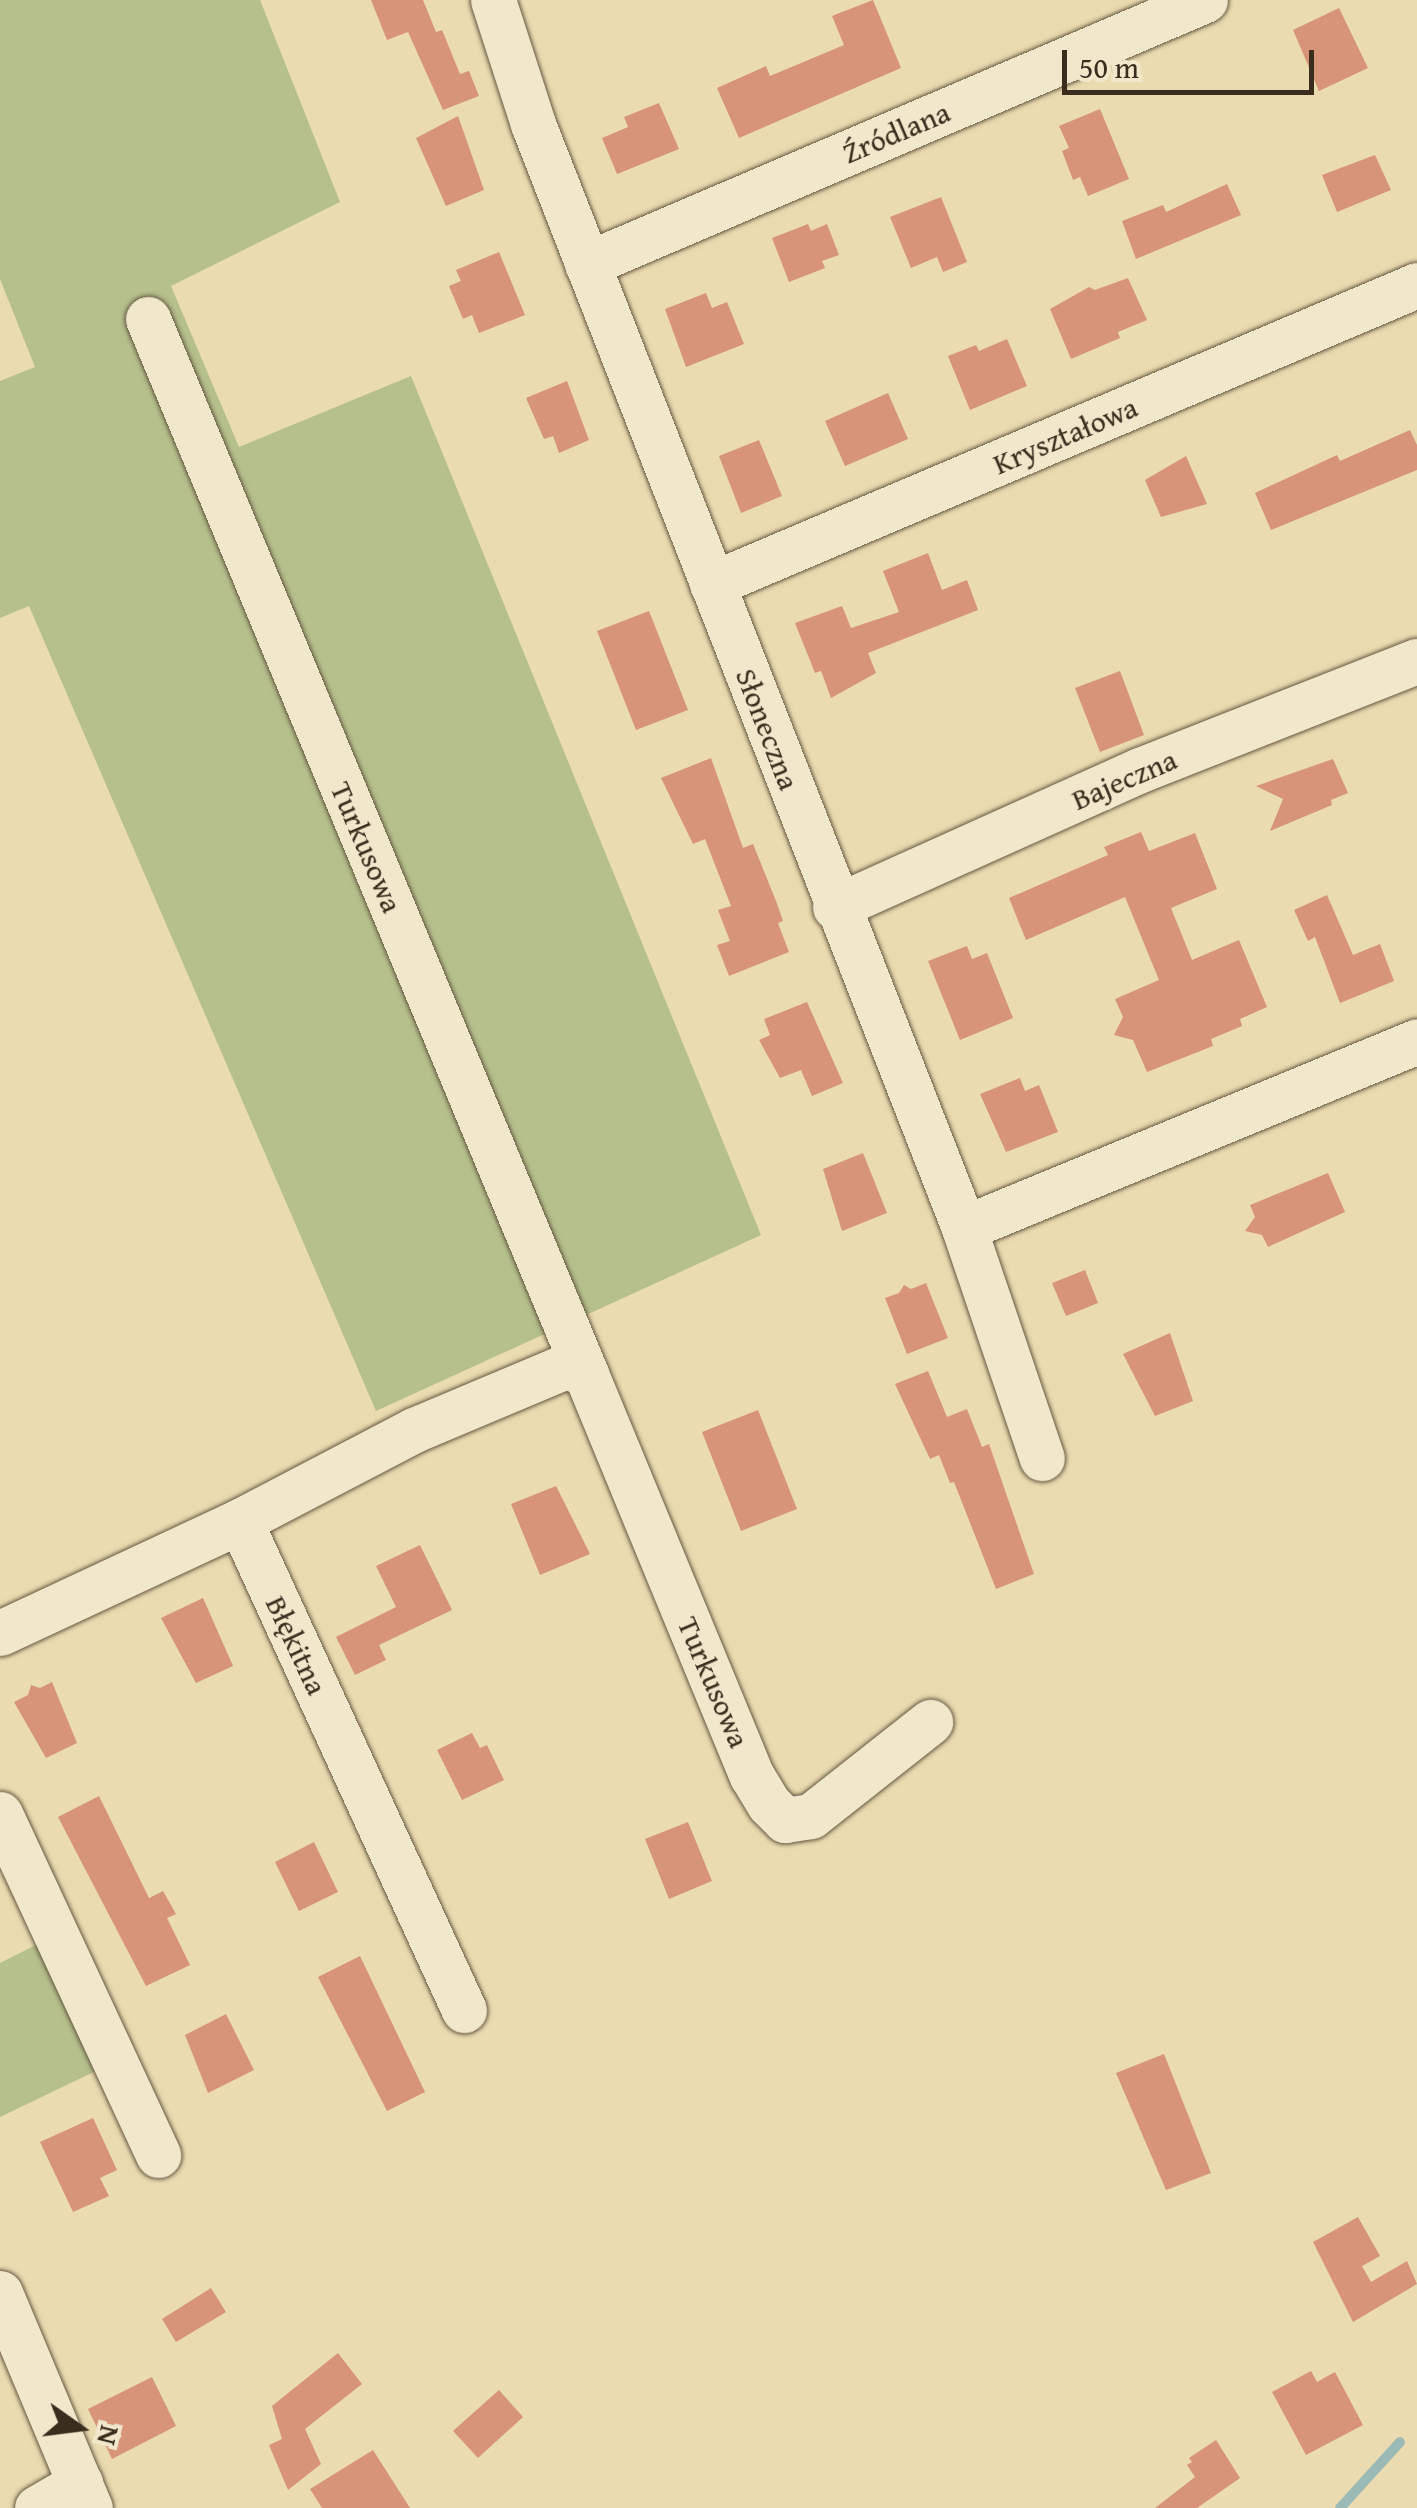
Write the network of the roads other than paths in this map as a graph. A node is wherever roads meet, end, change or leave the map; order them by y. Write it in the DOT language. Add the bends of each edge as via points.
graph roads {
  1 [pos="493,0"];
  2 [pos="1205,0"];
  3 [pos="587,264"];
  4 [pos="1417,285"];
  5 [pos="148,319"];
  6 [pos="712,584"];
  7 [pos="1417,661"];
  8 [pos="835,907"];
  9 [pos="1417,1041"];
  10 [pos="964,1228"];
  11 [pos="586,1374"];
  12 [pos="1042,1458"];
  13 [pos="240,1521"];
  14 [pos="0,1633"];
  15 [pos="930,1722"];
  16 [pos="0,1814"];
  17 [pos="464,2010"];
  18 [pos="158,2155"];
  19 [pos="0,2293"];
  20 [pos="85,2496"];
  21 [pos="37,2508"];
  1 -- 3 [label="street, Słoneczna"];
  2 -- 3 [label="street, Źródlana"];
  3 -- 6 [label="street, Słoneczna"];
  4 -- 6 [label="street, Kryształowa"];
  5 -- 11 [label="street, Turkusowa"];
  6 -- 8 [label="street, Słoneczna"];
  7 -- 8 [label="street, Bajeczna" via="1140,770"];
  8 -- 10 [label="street, Słoneczna"];
  9 -- 10 [label="street"];
  10 -- 12 [label="street, Słoneczna"];
  11 -- 13 [label="street" via="566,1366 518,1382"];
  11 -- 15 [label="street, Turkusowa" via="769,1804 785,1820 811,1816"];
  13 -- 14 [label="street"];
  13 -- 17 [label="street, Błękitna"];
  16 -- 18 [label="street"];
  19 -- 20 [label="street"];
  20 -- 21 [label="street"];
}
